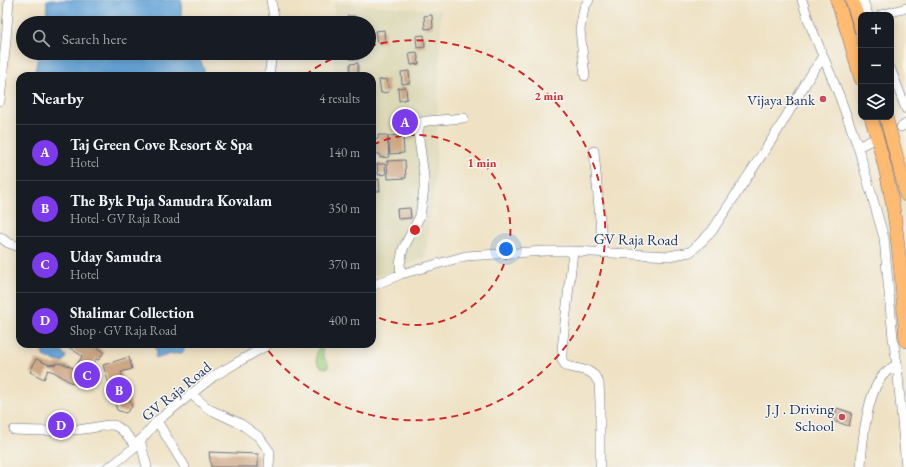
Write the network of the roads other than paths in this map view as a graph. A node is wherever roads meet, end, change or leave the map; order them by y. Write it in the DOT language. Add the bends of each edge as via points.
graph roads {
  1 [pos="9,0"];
  2 [pos="271,0"];
  3 [pos="589,0"];
  4 [pos="802,0"];
  5 [pos="837,0"];
  6 [pos="852,0"];
  7 [pos="863,0"];
  8 [pos="906,8"];
  9 [pos="867,12"];
  10 [pos="892,12"];
  11 [pos="274,16"];
  12 [pos="858,19"];
  13 [pos="855,35"];
  14 [pos="824,57"];
  15 [pos="858,57"];
  16 [pos="271,60"];
  17 [pos="270,72"];
  18 [pos="585,76"];
  19 [pos="894,78"];
  20 [pos="0,101"];
  21 [pos="906,109"];
  22 [pos="464,118"];
  23 [pos="872,120"];
  24 [pos="887,120"];
  25 [pos="874,139"];
  26 [pos="858,147"];
  27 [pos="594,151"];
  28 [pos="906,195"];
  29 [pos="0,237"];
  30 [pos="16,246"];
  31 [pos="573,251"];
  32 [pos="603,253"];
  33 [pos="401,274"];
  34 [pos="376,284"];
  35 [pos="906,341"];
  36 [pos="259,348"];
  37 [pos="897,364"];
  38 [pos="191,394"];
  39 [pos="157,421"];
  40 [pos="14,430"];
  41 [pos="138,443"];
  42 [pos="108,467"];
  43 [pos="147,467"];
  44 [pos="185,467"];
  45 [pos="269,467"];
  46 [pos="600,467"];
  47 [pos="861,467"];
  48 [pos="906,467"];
  1 -- 20 [label="street"];
  2 -- 11 [label="street"];
  3 -- 18 [label="street" via="584,8 580,30"];
  4 -- 14 [label="street"];
  5 -- 13 [label="highway"];
  6 -- 12 [label="highway"];
  7 -- 9 [label="street"];
  8 -- 10 [label="street"];
  13 -- 15 [label="highway"];
  14 -- 26 [label="street"];
  14 -- 32 [label="street, GV Raja Road" via="712,231 697,246 690,252 669,256"];
  16 -- 17 [label="street"];
  19 -- 21 [label="street"];
  22 -- 33 [label="street" via="427,121 419,126 424,189 420,216 403,249"];
  23 -- 35 [label="highway" via="893,207"];
  24 -- 28 [label="highway"];
  25 -- 26 [label="street"];
  26 -- 37 [label="street" via="884,238"];
  27 -- 32 [label="street"];
  29 -- 30 [label="street"];
  31 -- 32 [label="street, GV Raja Road"];
  31 -- 33 [label="street, GV Raja Road" via="466,256"];
  31 -- 46 [label="street" via="562,360 566,366 588,371 599,383"];
  33 -- 34 [label="street, GV Raja Road"];
  36 -- 38 [label="street, GV Raja Road" via="214,376"];
  37 -- 47 [label="street" via="884,374 870,401"];
  37 -- 48 [label="street"];
  38 -- 39 [label="street, GV Raja Road"];
  38 -- 45 [label="street" via="209,409 241,424 259,437 270,452"];
  39 -- 41 [label="street, GV Raja Road"];
  39 -- 44 [label="street"];
  40 -- 41 [label="street" via="46,431 110,425 117,426"];
  41 -- 42 [label="street, GV Raja Road"];
  41 -- 43 [label="street"];
}
